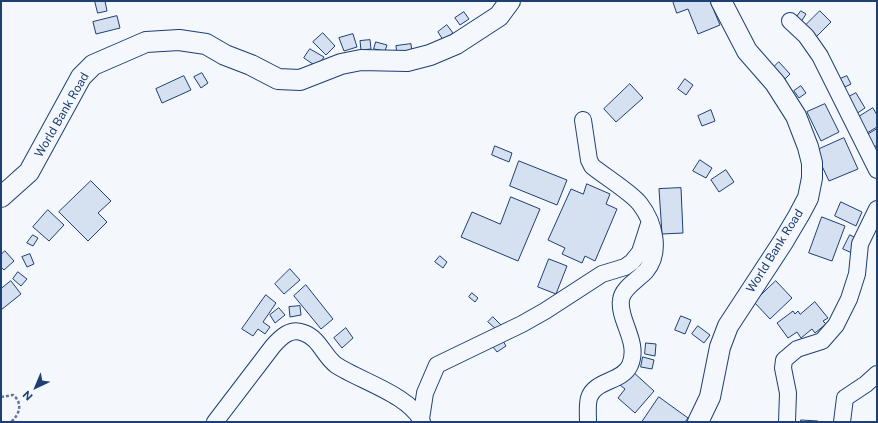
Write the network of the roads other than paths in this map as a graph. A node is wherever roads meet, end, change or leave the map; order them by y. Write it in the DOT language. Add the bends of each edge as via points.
graph roads {
  1 [pos="510,1"];
  2 [pos="721,1"];
  3 [pos="790,21"];
  4 [pos="583,120"];
  5 [pos="877,170"];
  6 [pos="1,197"];
  7 [pos="877,210"];
  8 [pos="650,221"];
  9 [pos="877,374"];
  10 [pos="421,420"];
  11 [pos="215,422"];
  12 [pos="588,422"];
  13 [pos="698,422"];
  14 [pos="787,422"];
  15 [pos="842,422"];
  1 -- 6 [label="main road, World Bank Road" via="498,16 456,44 430,55 407,60 355,61 300,80 278,79 206,44 180,40 146,42 93,65 81,77 28,172"];
  2 -- 13 [label="main road, World Bank Road" via="747,51 774,83 796,116 808,146 812,178 808,198 795,222 728,326 720,347 710,397"];
  3 -- 5 [label="street" via="806,36 820,56"];
  4 -- 8 [label="street" via="592,166 639,203"];
  7 -- 14 [label="street" via="860,244 857,274 849,299 836,325 822,341 797,349 784,360 788,393"];
  8 -- 10 [label="street" via="640,252 625,267 602,274 522,324 437,365 425,393"];
  8 -- 12 [label="street" via="656,253 652,265 624,292 621,300 633,355 630,366 623,374 591,393"];
  9 -- 15 [label="street" via="845,398"];
  10 -- 11 [label="street" via="410,407 386,391 336,364 312,337 303,332 291,332 273,346"];
}
